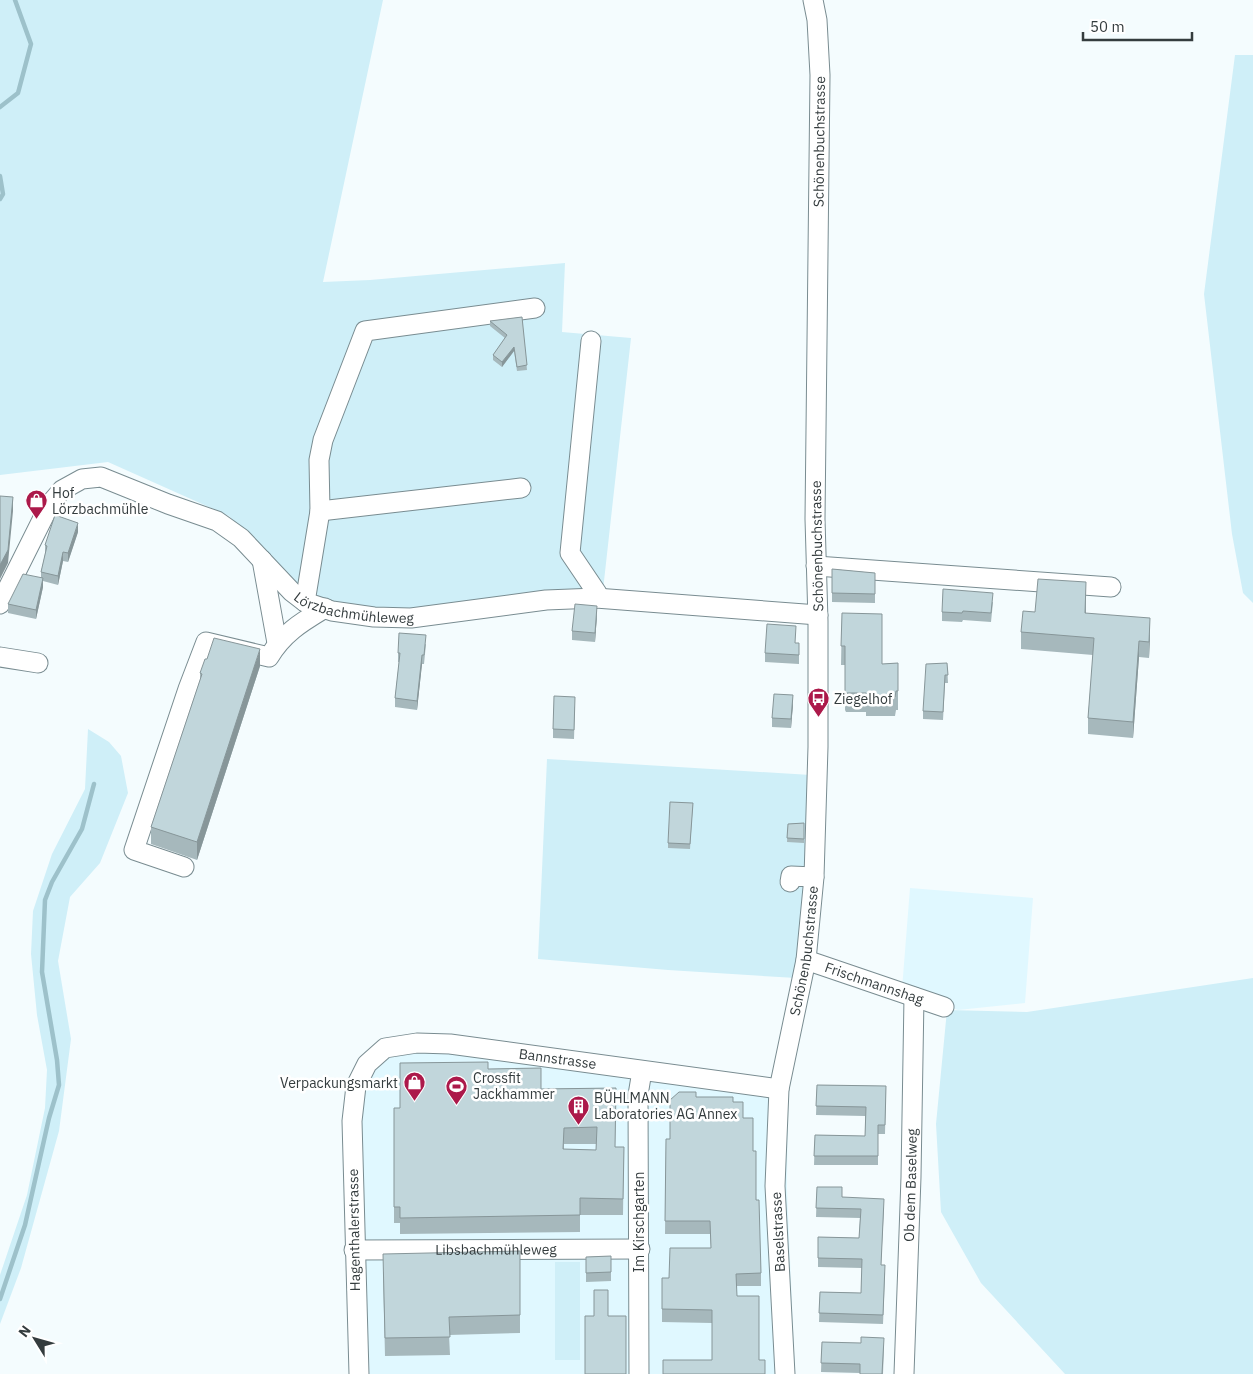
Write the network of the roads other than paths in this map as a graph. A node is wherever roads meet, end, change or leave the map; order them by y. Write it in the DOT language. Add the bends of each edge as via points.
graph roads {
  1 [pos="813,0"];
  2 [pos="534,308"];
  3 [pos="590,341"];
  4 [pos="521,488"];
  5 [pos="320,511"];
  6 [pos="262,560"];
  7 [pos="816,566"];
  8 [pos="1111,587"];
  9 [pos="596,598"];
  10 [pos="305,602"];
  11 [pos="0,604"];
  12 [pos="325,608"];
  13 [pos="818,615"];
  14 [pos="277,643"];
  15 [pos="0,657"];
  16 [pos="38,663"];
  17 [pos="184,867"];
  18 [pos="814,877"];
  19 [pos="790,882"];
  20 [pos="806,960"];
  21 [pos="914,998"];
  22 [pos="944,1007"];
  23 [pos="642,1071"];
  24 [pos="356,1086"];
  25 [pos="779,1089"];
  26 [pos="640,1249"];
  27 [pos="354,1250"];
  28 [pos="358,1374"];
  29 [pos="639,1374"];
  30 [pos="785,1374"];
  31 [pos="904,1374"];
  1 -- 7 [label="street, Schönenbuchstrasse" via="820,76"];
  2 -- 5 [label="street" via="365,330 323,440 319,460"];
  3 -- 9 [label="street" via="570,552"];
  4 -- 5 [label="street"];
  5 -- 10 [label="street"];
  6 -- 10 [label="street, Lörzbachmühleweg"];
  6 -- 11 [label="street, Lörzbachmühleweg" via="241,538 217,521 101,477 82,479 62,490 50,504"];
  6 -- 14 [label="street"];
  7 -- 8 [label="street"];
  7 -- 13 [label="street, Schönenbuchstrasse"];
  9 -- 12 [label="street, Lörzbachmühleweg" via="546,600 411,618 374,617"];
  9 -- 13 [label="street, Lörzbachmühleweg"];
  10 -- 12 [label="street, Lörzbachmühleweg"];
  12 -- 14 [label="street" via="300,623"];
  13 -- 18 [label="street, Schönenbuchstrasse"];
  14 -- 17 [label="street" via="269,657 206,642 134,850"];
  15 -- 16 [label="street"];
  18 -- 19 [label="street" via="791,876"];
  18 -- 20 [label="street, Schönenbuchstrasse"];
  20 -- 21 [label="street, Frischmannshag"];
  20 -- 25 [label="street, Schönenbuchstrasse"];
  21 -- 22 [label="street, Frischmannshag"];
  21 -- 31 [label="street, Ob dem Baselweg"];
  23 -- 24 [label="street, Bannstrasse" via="450,1044 417,1043 385,1048 367,1064"];
  23 -- 25 [label="street, Bannstrasse"];
  23 -- 26 [label="street, Im Kirschgarten" via="638,1095"];
  24 -- 27 [label="street, Hagenthalerstrasse" via="352,1121"];
  25 -- 30 [label="street, Baselstrasse" via="775,1186"];
  26 -- 27 [label="street, Libsbachmühleweg"];
  26 -- 29 [label="street, Im Kirschgarten"];
  27 -- 28 [label="street, Hagenthalerstrasse"];
}
